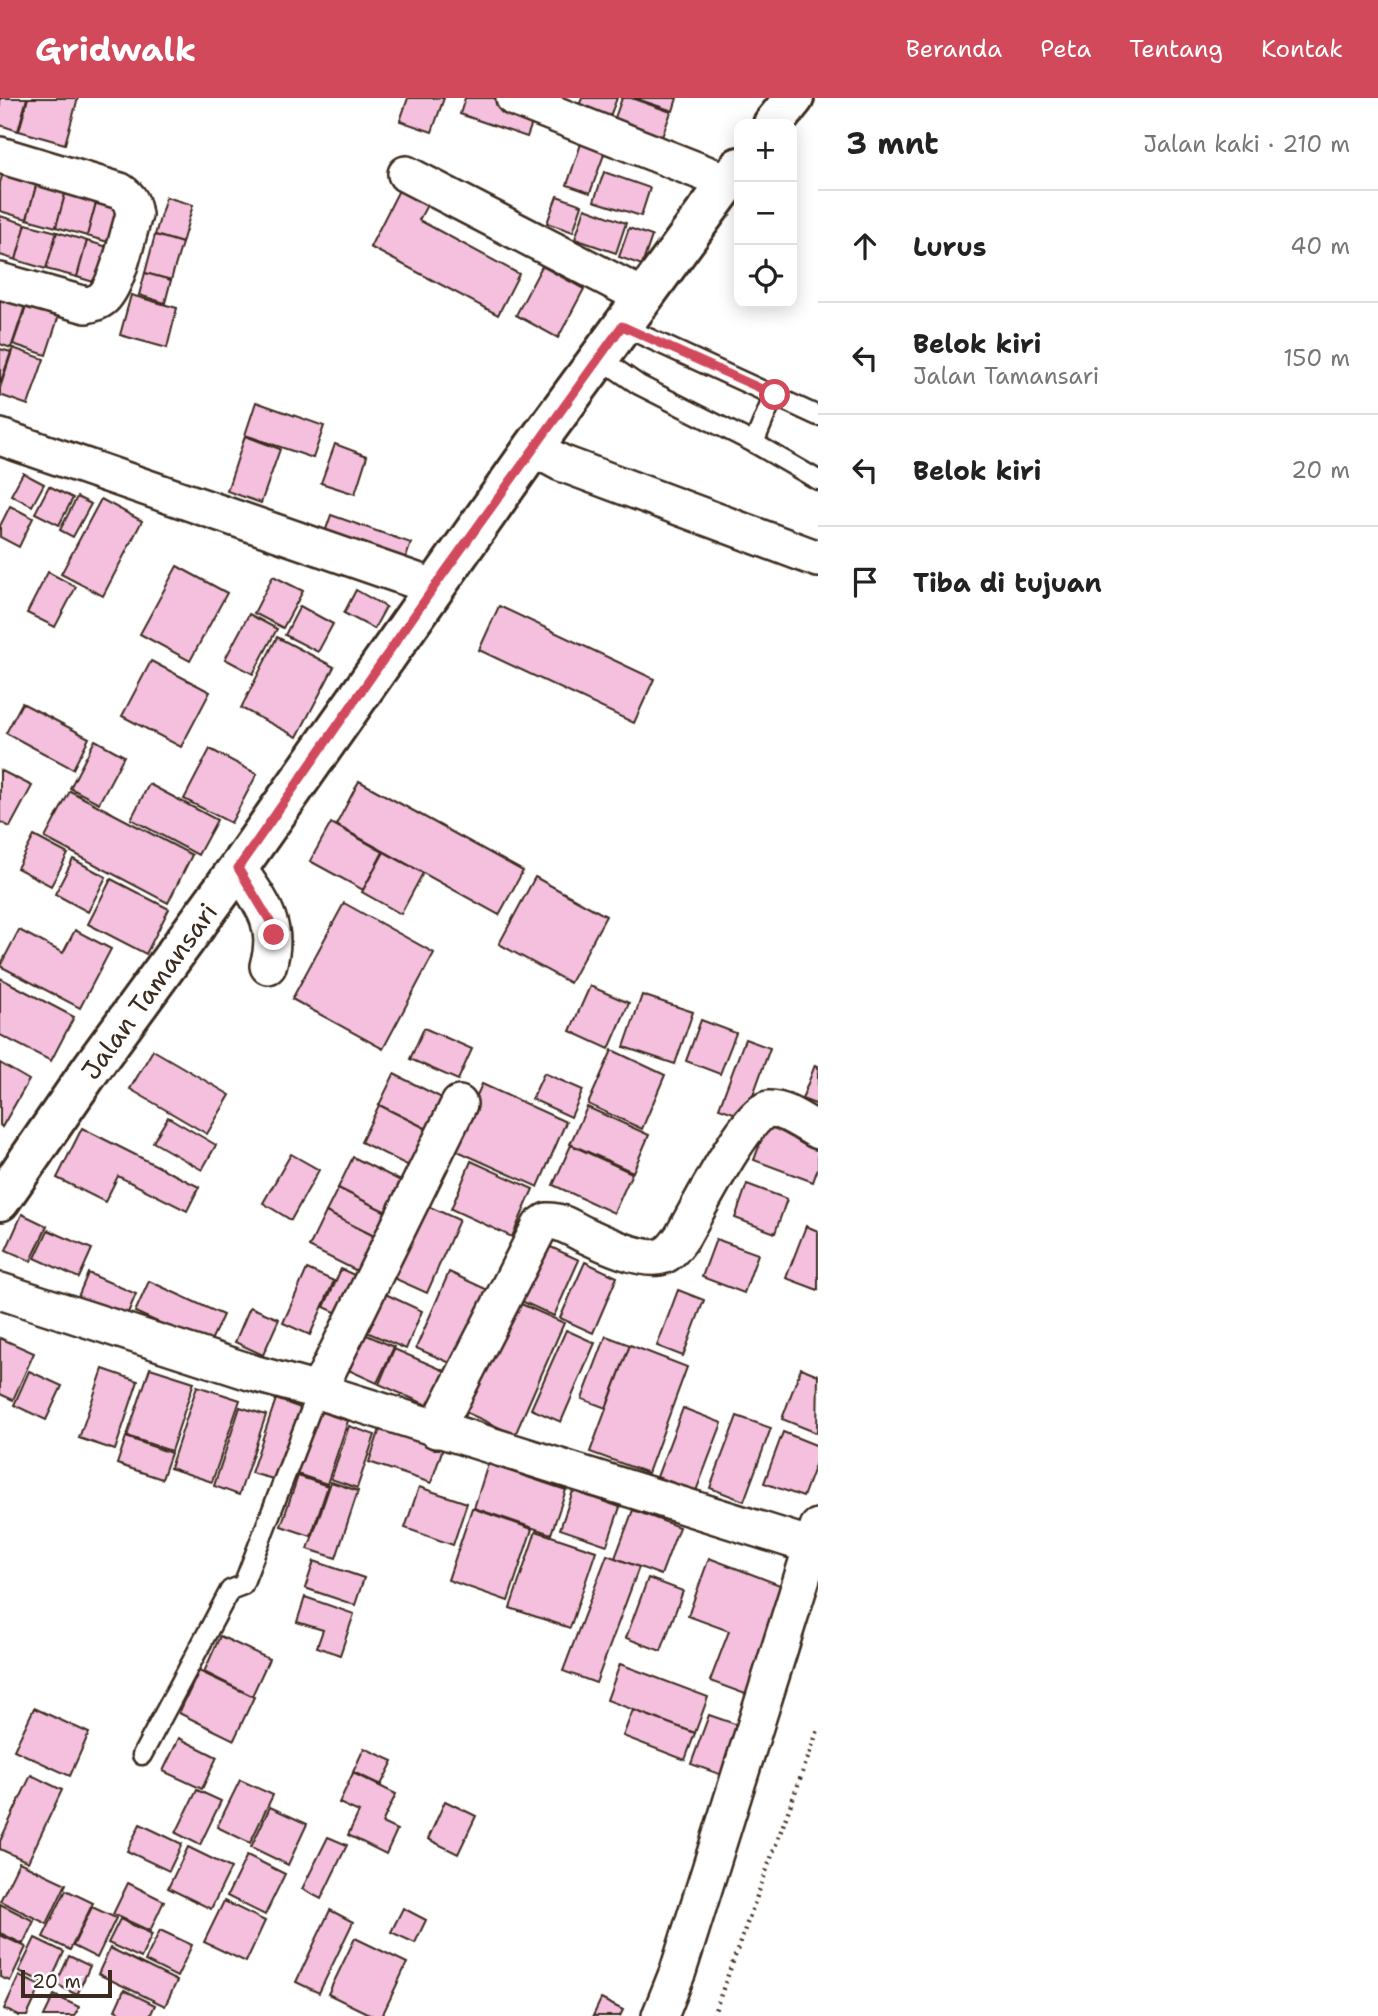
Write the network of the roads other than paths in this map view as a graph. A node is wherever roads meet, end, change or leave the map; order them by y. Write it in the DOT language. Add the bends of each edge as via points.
graph roads {
  1 [pos="514,98"];
  2 [pos="794,98"];
  3 [pos="777,119"];
  4 [pos="0,155"];
  5 [pos="406,174"];
  6 [pos="733,175"];
  7 [pos="0,281"];
  8 [pos="633,312"];
  9 [pos="598,357"];
  10 [pos="775,395"];
  11 [pos="818,416"];
  12 [pos="0,437"];
  13 [pos="754,443"];
  14 [pos="533,448"];
  15 [pos="818,480"];
  16 [pos="818,559"];
  17 [pos="434,587"];
  18 [pos="238,868"];
  19 [pos="268,965"];
  20 [pos="459,1104"];
  21 [pos="818,1131"];
  22 [pos="0,1202"];
  23 [pos="0,1291"];
  24 [pos="318,1391"];
  25 [pos="436,1430"];
  26 [pos="816,1540"];
  27 [pos="142,1755"];
  28 [pos="660,2016"];
  1 -- 6 [label="street"];
  2 -- 3 [label="main road"];
  4 -- 7 [label="street" via="120,191 128,196 134,215 111,288 96,303 86,305"];
  5 -- 8 [label="street"];
  6 -- 8 [label="main road, Jalan Tamansari"];
  8 -- 9 [label="main road, Jalan Tamansari"];
  8 -- 10 [label="lane"];
  9 -- 13 [label="lane" via="639,385"];
  9 -- 14 [label="main road, Jalan Tamansari"];
  10 -- 11 [label="lane"];
  10 -- 13 [label="lane"];
  12 -- 17 [label="street"];
  13 -- 15 [label="lane"];
  14 -- 16 [label="street" via="561,463"];
  14 -- 17 [label="main road, Jalan Tamansari"];
  17 -- 18 [label="main road, Jalan Tamansari"];
  18 -- 19 [label="street" via="271,923 274,948"];
  18 -- 22 [label="main road, Jalan Tamansari"];
  20 -- 24 [label="street"];
  21 -- 25 [label="street" via="777,1110 757,1114 738,1138 682,1237 662,1257 640,1256 554,1220 540,1226"];
  23 -- 24 [label="street"];
  24 -- 25 [label="street"];
  24 -- 27 [label="lane" via="243,1585 229,1590"];
  25 -- 26 [label="street"];
  26 -- 28 [label="street"];
}
